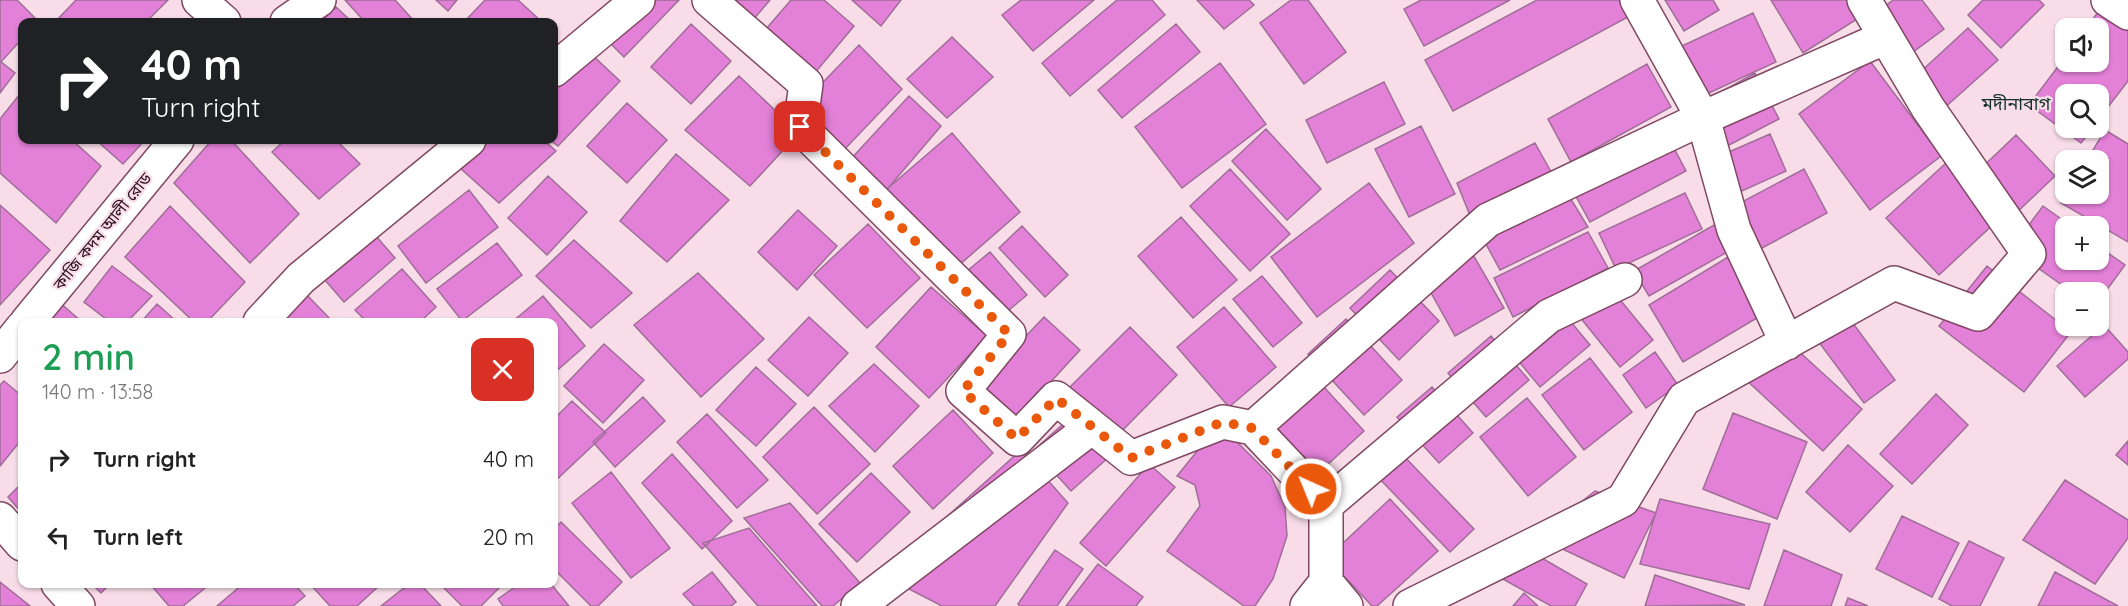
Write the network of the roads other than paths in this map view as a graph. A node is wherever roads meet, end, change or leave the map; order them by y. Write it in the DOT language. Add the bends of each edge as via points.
graph roads {
  1 [pos="200,0"];
  2 [pos="319,0"];
  3 [pos="638,0"];
  4 [pos="709,0"];
  5 [pos="1637,0"];
  6 [pos="1864,0"];
  7 [pos="2108,0"];
  8 [pos="2128,13"];
  9 [pos="220,18"];
  10 [pos="293,18"];
  11 [pos="1884,38"];
  12 [pos="558,67"];
  13 [pos="1703,118"];
  14 [pos="174,144"];
  15 [pos="464,144"];
  16 [pos="1625,280"];
  17 [pos="30,318"];
  18 [pos="264,318"];
  19 [pos="18,333"];
  20 [pos="1787,343"];
  21 [pos="0,356"];
  22 [pos="1092,427"];
  23 [pos="1252,428"];
  24 [pos="1326,505"];
  25 [pos="0,519"];
  26 [pos="18,539"];
  27 [pos="62,588"];
  28 [pos="1326,598"];
  29 [pos="78,606"];
  30 [pos="858,606"];
  31 [pos="1410,606"];
  1 -- 9 [label="street"];
  2 -- 10 [label="street"];
  3 -- 12 [label="street"];
  4 -- 22 [label="street" via="806,84 800,127 1009,334 963,391 1017,439 1056,398"];
  5 -- 13 [label="street"];
  6 -- 11 [label="street"];
  7 -- 8 [label="street"];
  11 -- 13 [label="street"];
  11 -- 20 [label="street" via="2029,254 1978,314 1893,283"];
  13 -- 20 [label="street" via="1734,230"];
  13 -- 23 [label="street" via="1488,220"];
  14 -- 17 [label="street, কাজি কদম আলী রোড"];
  15 -- 18 [label="street" via="301,278"];
  16 -- 24 [label="street" via="1549,316"];
  19 -- 21 [label="street"];
  20 -- 31 [label="street" via="1684,399 1623,500"];
  22 -- 23 [label="street" via="1131,458 1223,422"];
  22 -- 30 [label="street"];
  23 -- 24 [label="street"];
  24 -- 28 [label="street"];
  25 -- 26 [label="street"];
  27 -- 29 [label="street"];
}
